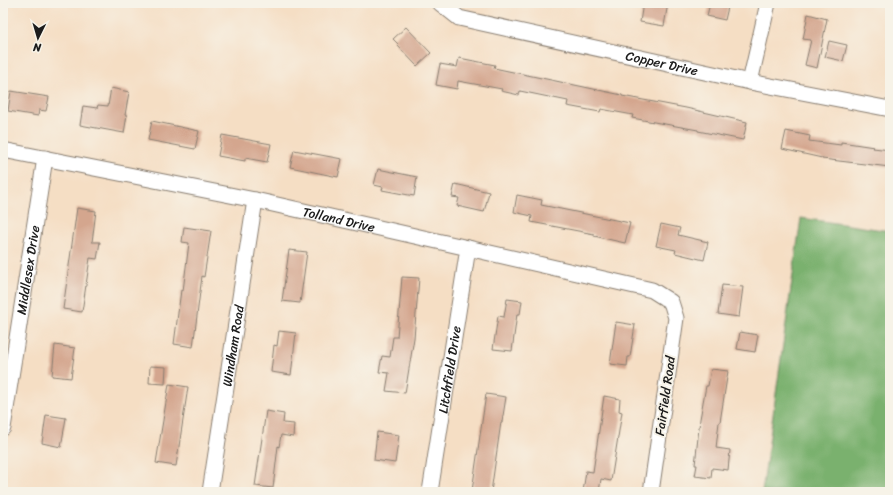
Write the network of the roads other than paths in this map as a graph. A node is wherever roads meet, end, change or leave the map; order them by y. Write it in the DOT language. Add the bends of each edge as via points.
graph roads {
  1 [pos="440,3"];
  2 [pos="768,3"];
  3 [pos="750,82"];
  4 [pos="890,109"];
  5 [pos="3,150"];
  6 [pos="45,158"];
  7 [pos="255,200"];
  8 [pos="468,248"];
  9 [pos="671,302"];
  10 [pos="3,428"];
  11 [pos="210,492"];
  12 [pos="430,492"];
  13 [pos="651,492"];
  1 -- 3 [label="street, Copper Drive" via="459,18"];
  2 -- 3 [label="street"];
  3 -- 4 [label="street, Copper Drive"];
  5 -- 6 [label="street, Tolland Drive"];
  6 -- 7 [label="street, Tolland Drive"];
  6 -- 10 [label="street, Middlesex Drive"];
  7 -- 8 [label="street, Tolland Drive"];
  7 -- 11 [label="street, Windham Road"];
  8 -- 9 [label="street, Tolland Drive" via="652,290"];
  8 -- 12 [label="street, Litchfield Drive"];
  9 -- 13 [label="street, Fairfield Road" via="676,318"];
}
